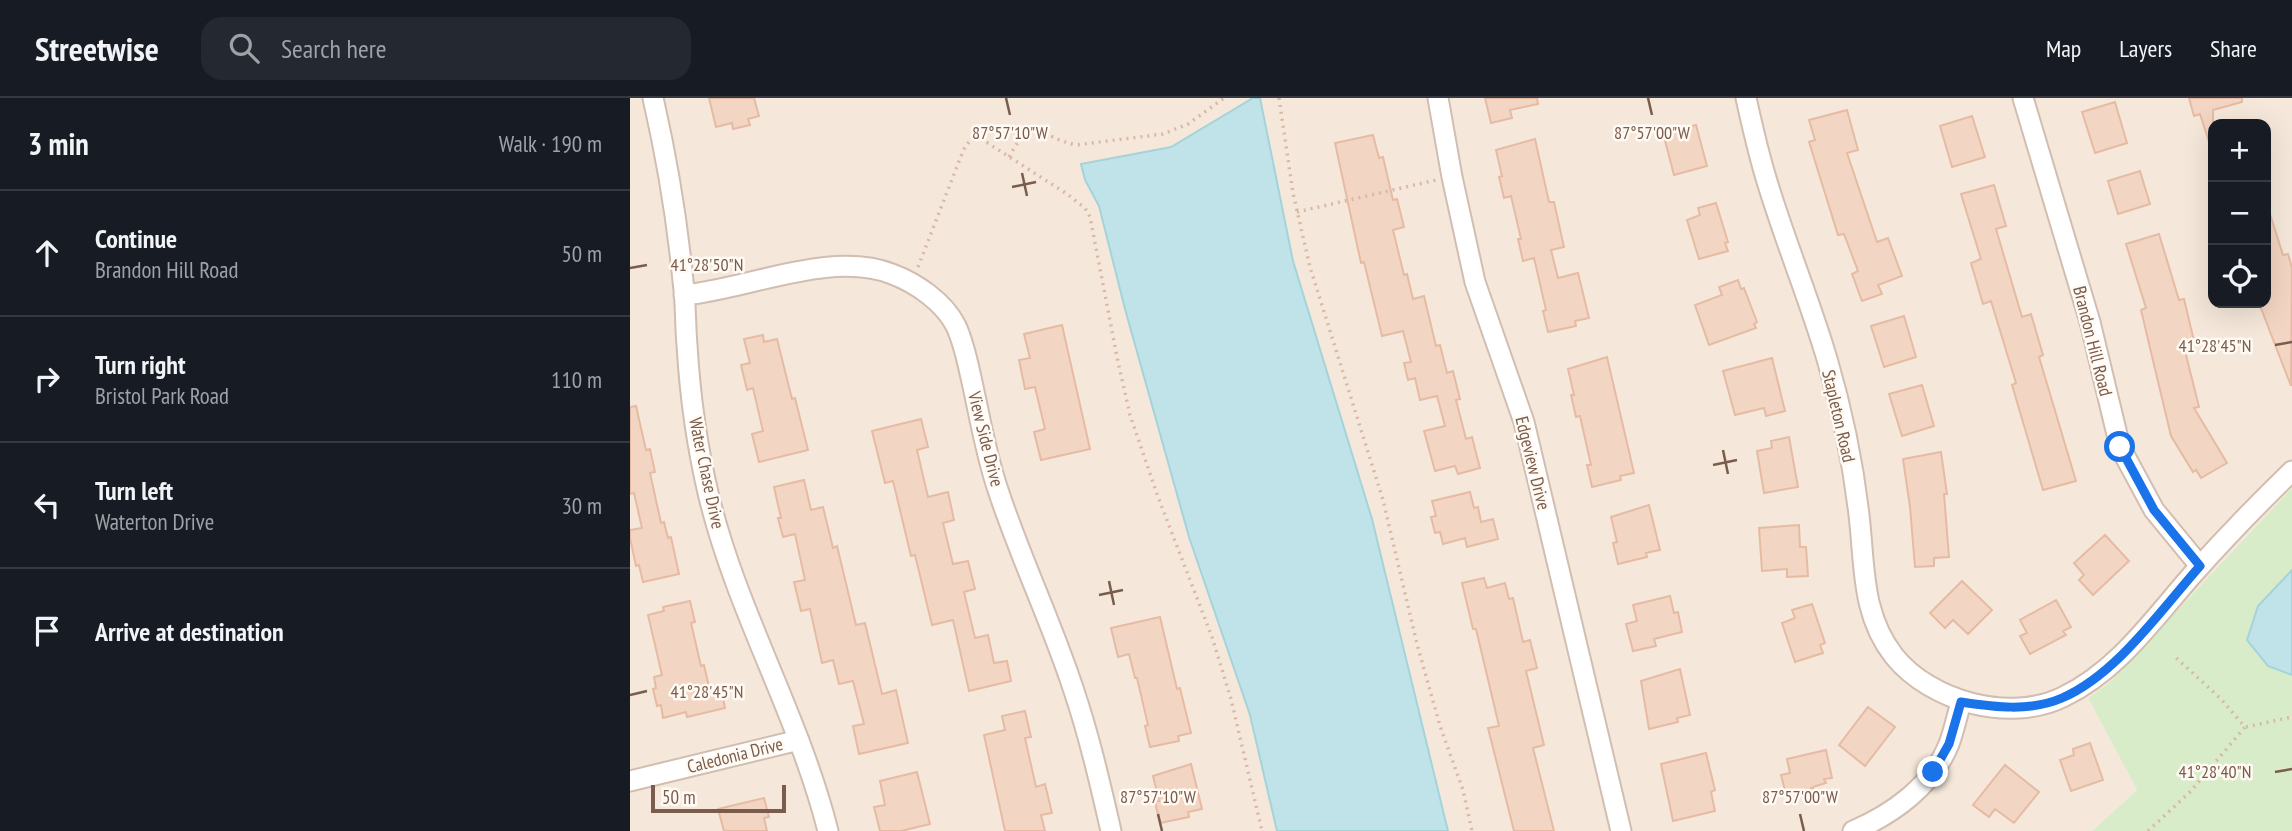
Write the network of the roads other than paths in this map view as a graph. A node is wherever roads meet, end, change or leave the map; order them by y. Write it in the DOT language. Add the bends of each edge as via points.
graph roads {
  1 [pos="653,98"];
  2 [pos="1438,98"];
  3 [pos="1746,98"];
  4 [pos="2023,98"];
  5 [pos="684,295"];
  6 [pos="2292,471"];
  7 [pos="2200,566"];
  8 [pos="1961,702"];
  9 [pos="799,740"];
  10 [pos="630,781"];
  11 [pos="828,831"];
  12 [pos="1111,831"];
  13 [pos="1621,831"];
  14 [pos="1853,831"];
  1 -- 5 [label="street, Water Chase Drive" via="674,204"];
  2 -- 13 [label="street, Edgeview Drive" via="1475,282 1524,422"];
  3 -- 8 [label="street, Stapleton Road" via="1765,174 1841,413 1872,617 1895,657 1913,674"];
  4 -- 7 [label="street, Brandon Hill Road" via="2090,322 2120,447 2154,510"];
  5 -- 9 [label="street, Water Chase Drive" via="696,435 709,498 735,584"];
  5 -- 12 [label="street, View Side Drive" via="859,265 912,282 937,302 955,325 967,360 997,488 1073,687"];
  6 -- 7 [label="street"];
  7 -- 8 [label="street" via="2133,644 2086,685 2060,699 2027,706"];
  8 -- 14 [label="street" via="1949,744 1933,772 1897,808"];
  9 -- 10 [label="street, Caledonia Drive"];
  9 -- 11 [label="street, Water Chase Drive"];
}
